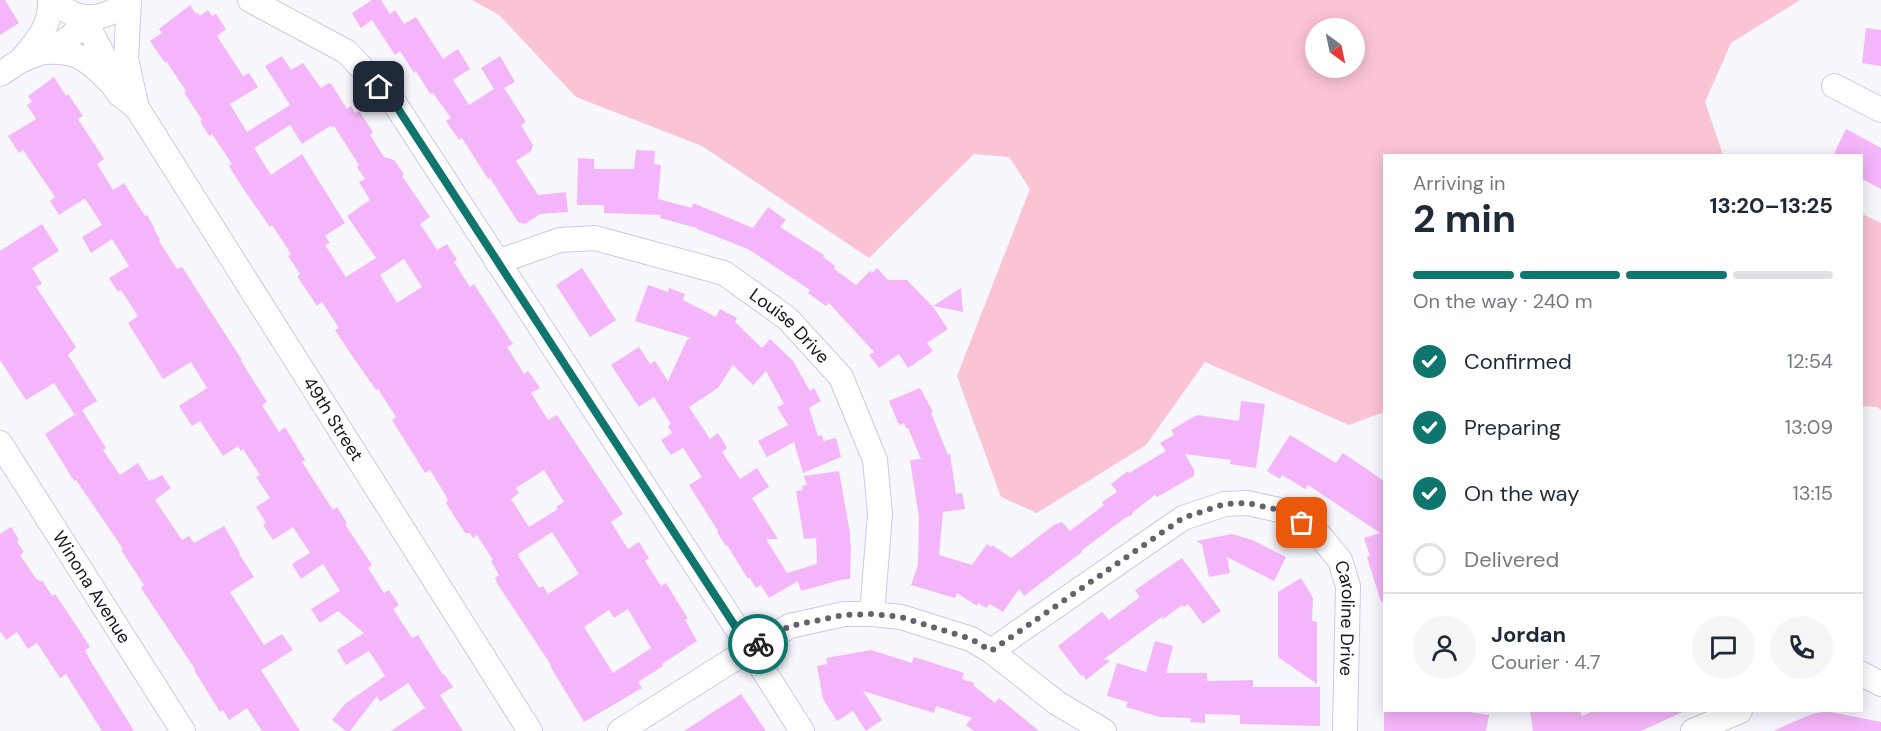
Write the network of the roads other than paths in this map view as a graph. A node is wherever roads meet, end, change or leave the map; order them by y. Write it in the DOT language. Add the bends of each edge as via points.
graph roads {
  1 [pos="50,0"];
  2 [pos="54,0"];
  3 [pos="129,0"];
  4 [pos="250,0"];
  5 [pos="88,17"];
  6 [pos="47,51"];
  7 [pos="10,68"];
  8 [pos="112,84"];
  9 [pos="1834,86"];
  10 [pos="137,108"];
  11 [pos="1881,110"];
  12 [pos="497,262"];
  13 [pos="0,443"];
  14 [pos="872,614"];
  15 [pos="750,649"];
  16 [pos="991,651"];
  17 [pos="1863,675"];
  18 [pos="1881,684"];
  19 [pos="1738,712"];
  20 [pos="183,731"];
  21 [pos="530,731"];
  22 [pos="620,731"];
  23 [pos="802,731"];
  24 [pos="1104,731"];
  25 [pos="1346,731"];
  26 [pos="1693,731"];
  1 -- 7 [label="street" via="47,26"];
  2 -- 5 [label="street" via="65,10"];
  3 -- 5 [label="street" via="104,16"];
  3 -- 10 [label="street, 49th Street" via="126,59"];
  4 -- 12 [label="street" via="347,52 395,104"];
  5 -- 6 [label="street" via="81,30"];
  5 -- 8 [label="street, 49th Street"];
  6 -- 7 [label="street"];
  6 -- 8 [label="street" via="76,55"];
  8 -- 10 [label="street, 49th Street"];
  9 -- 11 [label="street"];
  10 -- 21 [label="street, 49th Street"];
  12 -- 14 [label="street, Louise Drive" via="560,240 595,238 724,273 788,318 840,377 875,460 880,514"];
  12 -- 15 [label="street"];
  13 -- 20 [label="street, Winona Avenue"];
  14 -- 15 [label="street" via="844,615 790,626"];
  14 -- 16 [label="street" via="901,617 971,639"];
  15 -- 22 [label="street"];
  15 -- 23 [label="street"];
  16 -- 24 [label="street" via="1057,703"];
  16 -- 25 [label="street, Caroline Drive" via="1183,518 1225,504 1247,503 1284,511 1320,536 1340,560 1348,586"];
  17 -- 18 [label="street"];
  19 -- 26 [label="street"];
}
